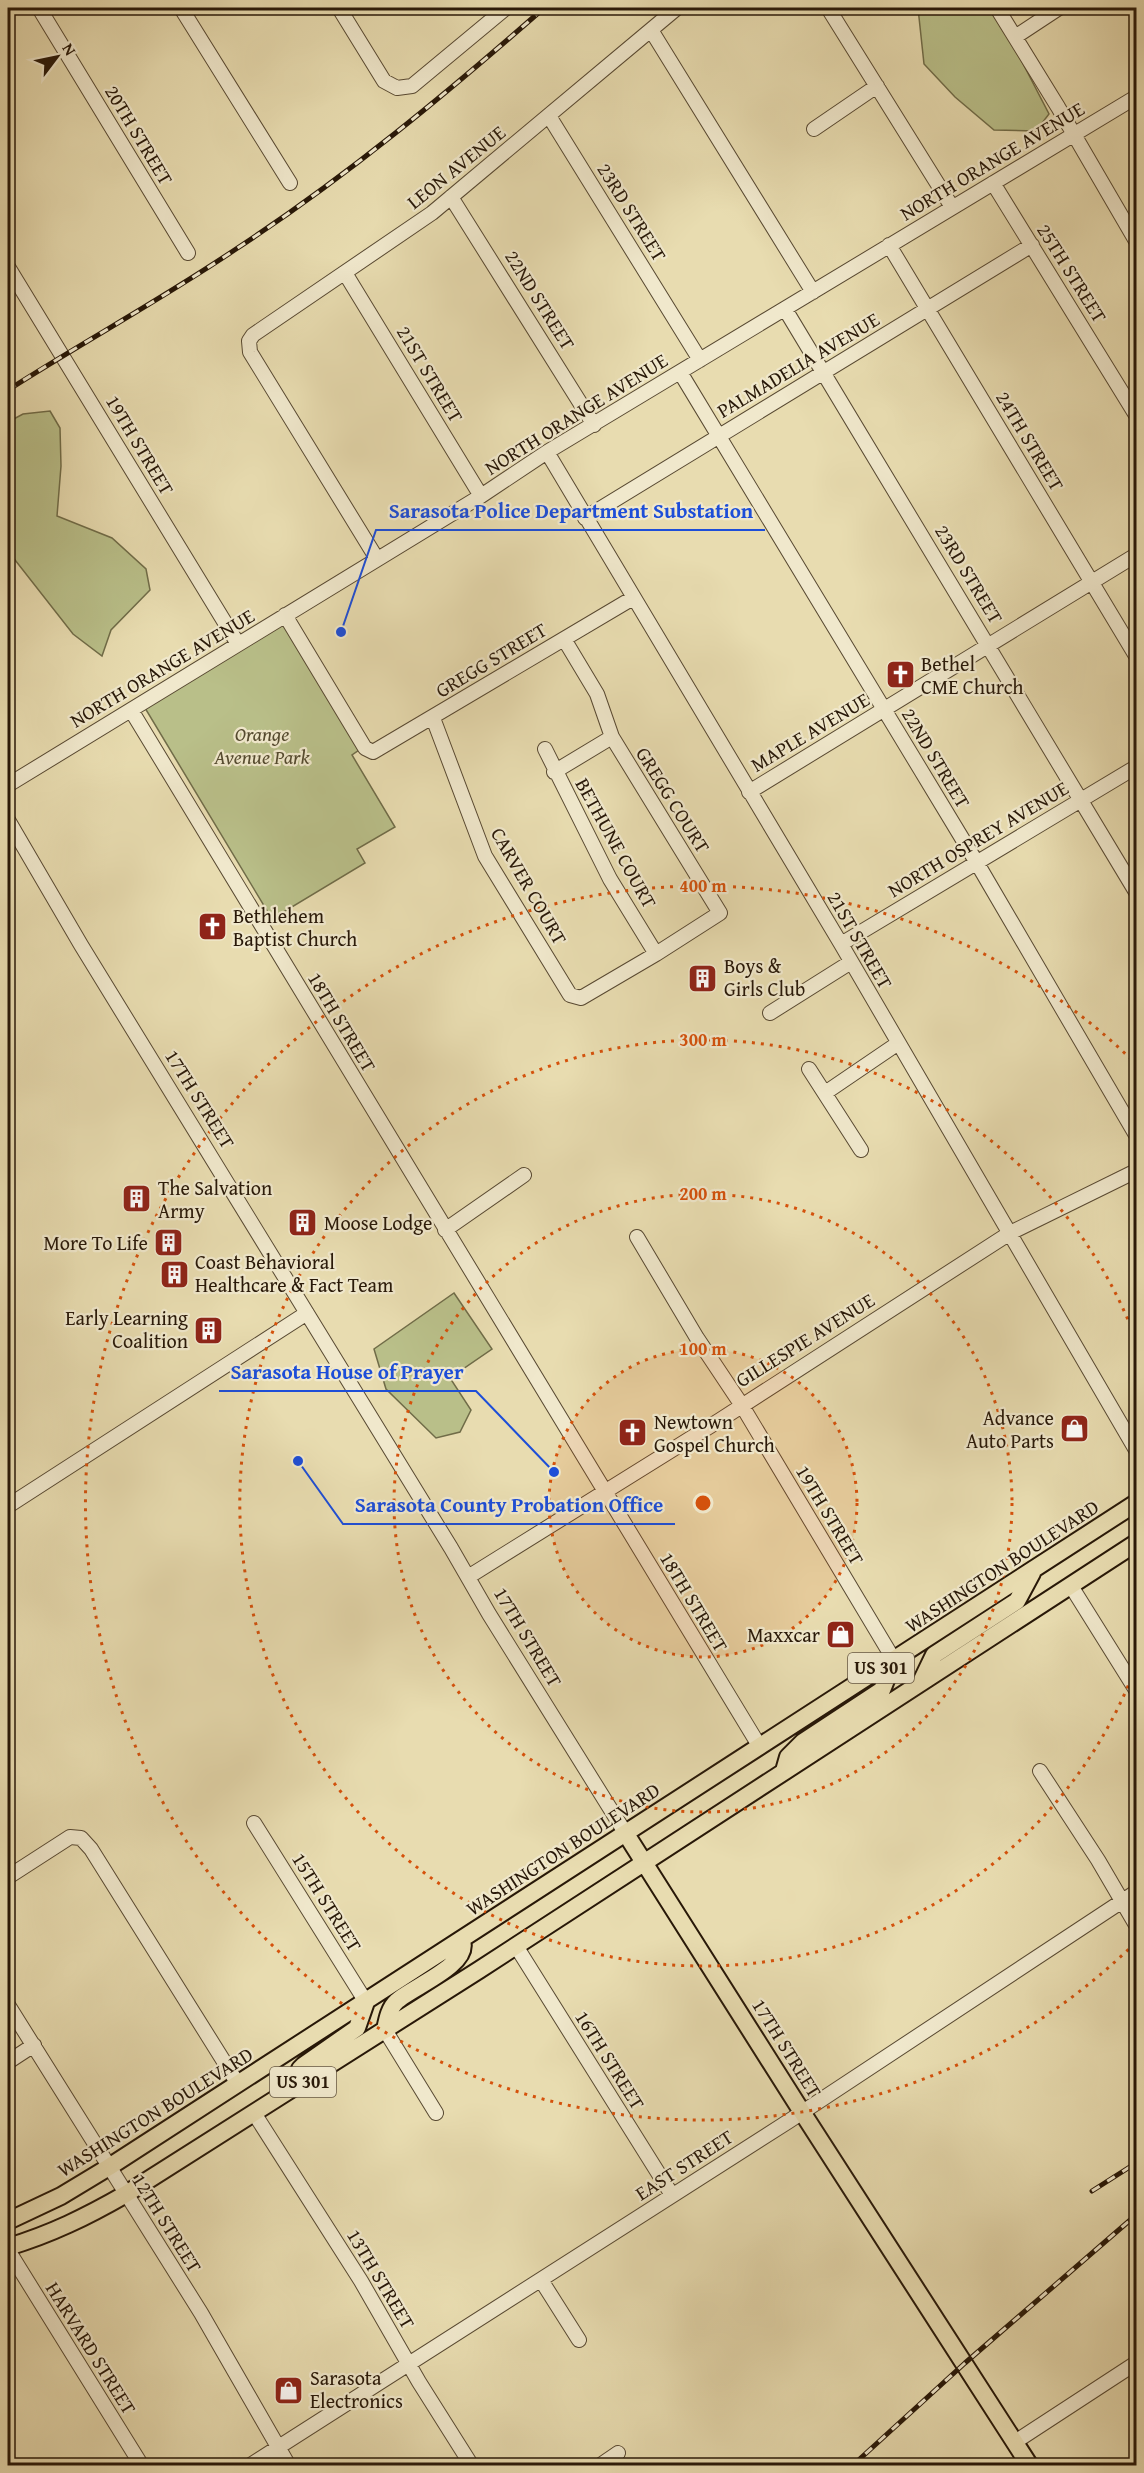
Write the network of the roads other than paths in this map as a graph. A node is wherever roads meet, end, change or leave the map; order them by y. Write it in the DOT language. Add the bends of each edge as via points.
graph roads {
  1 [pos="39,8"];
  2 [pos="181,8"];
  3 [pos="339,8"];
  4 [pos="506,8"];
  5 [pos="677,8"];
  6 [pos="828,8"];
  7 [pos="997,8"];
  8 [pos="1059,8"];
  9 [pos="651,30"];
  10 [pos="1015,37"];
  11 [pos="877,86"];
  12 [pos="1137,97"];
  13 [pos="549,116"];
  14 [pos="814,129"];
  15 [pos="1075,136"];
  16 [pos="290,183"];
  17 [pos="993,183"];
  18 [pos="451,197"];
  19 [pos="952,207"];
  20 [pos="1136,240"];
  21 [pos="889,245"];
  22 [pos="1032,245"];
  23 [pos="188,253"];
  24 [pos="8,267"];
  25 [pos="345,273"];
  26 [pos="813,292"];
  27 [pos="785,309"];
  28 [pos="927,309"];
  29 [pos="700,360"];
  30 [pos="680,372"];
  31 [pos="823,372"];
  32 [pos="1137,415"];
  33 [pos="594,425"];
  34 [pos="719,436"];
  35 [pos="547,452"];
  36 [pos="481,496"];
  37 [pos="585,518"];
  38 [pos="1137,555"];
  39 [pos="377,559"];
  40 [pos="1092,582"];
  41 [pos="633,598"];
  42 [pos="285,615"];
  43 [pos="564,639"];
  44 [pos="238,644"];
  45 [pos="989,646"];
  46 [pos="1137,656"];
  47 [pos="131,710"];
  48 [pos="884,710"];
  49 [pos="433,718"];
  50 [pos="612,737"];
  51 [pos="545,749"];
  52 [pos="1137,767"];
  53 [pos="555,772"];
  54 [pos="8,785"];
  55 [pos="749,792"];
  56 [pos="1080,800"];
  57 [pos="8,820"];
  58 [pos="977,863"];
  59 [pos="1137,892"];
  60 [pos="841,944"];
  61 [pos="656,954"];
  62 [pos="851,962"];
  63 [pos="770,1012"];
  64 [pos="897,1044"];
  65 [pos="808,1069"];
  66 [pos="825,1093"];
  67 [pos="1137,1135"];
  68 [pos="861,1150"];
  69 [pos="1137,1172"];
  70 [pos="524,1175"];
  71 [pos="445,1230"];
  72 [pos="1010,1233"];
  73 [pos="637,1238"];
  74 [pos="308,1313"];
  75 [pos="741,1404"];
  76 [pos="1137,1450"];
  77 [pos="604,1492"];
  78 [pos="1137,1503"];
  79 [pos="8,1506"];
  80 [pos="1137,1543"];
  81 [pos="1034,1570"];
  82 [pos="468,1577"];
  83 [pos="1071,1586"];
  84 [pos="894,1660"];
  85 [pos="920,1682"];
  86 [pos="1137,1690"];
  87 [pos="760,1748"];
  88 [pos="1040,1771"];
  89 [pos="784,1772"];
  90 [pos="254,1823"];
  91 [pos="627,1833"];
  92 [pos="645,1862"];
  93 [pos="8,1877"];
  94 [pos="1137,1892"];
  95 [pos="1122,1901"];
  96 [pos="1137,1925"];
  97 [pos="462,1941"];
  98 [pos="516,1946"];
  99 [pos="366,2002"];
  100 [pos="8,2005"];
  101 [pos="385,2030"];
  102 [pos="34,2045"];
  103 [pos="8,2062"];
  104 [pos="238,2084"];
  105 [pos="294,2088"];
  106 [pos="802,2112"];
  107 [pos="254,2113"];
  108 [pos="436,2113"];
  109 [pos="109,2167"];
  110 [pos="126,2194"];
  111 [pos="672,2195"];
  112 [pos="8,2221"];
  113 [pos="8,2249"];
  114 [pos="540,2280"];
  115 [pos="579,2340"];
  116 [pos="1137,2363"];
  117 [pos="408,2364"];
  118 [pos="1015,2442"];
  119 [pos="278,2447"];
  120 [pos="618,2453"];
  121 [pos="142,2466"];
  122 [pos="249,2466"];
  123 [pos="289,2466"];
  124 [pos="472,2466"];
  125 [pos="599,2466"];
  126 [pos="1030,2466"];
  1 -- 23 [label="street, 20TH STREET"];
  2 -- 16 [label="street"];
  3 -- 4 [label="street" via="384,81 397,88 412,86"];
  5 -- 9 [label="street, LEON AVENUE"];
  6 -- 11 [label="street"];
  7 -- 10 [label="street"];
  8 -- 10 [label="street"];
  9 -- 13 [label="street, LEON AVENUE"];
  9 -- 26 [label="street"];
  10 -- 15 [label="street"];
  11 -- 14 [label="street"];
  11 -- 19 [label="street"];
  12 -- 15 [label="street, NORTH ORANGE AVENUE"];
  13 -- 18 [label="street, LEON AVENUE"];
  13 -- 29 [label="street, 23RD STREET"];
  15 -- 17 [label="street, NORTH ORANGE AVENUE"];
  15 -- 20 [label="street"];
  17 -- 19 [label="street, NORTH ORANGE AVENUE"];
  17 -- 22 [label="street, 25TH STREET"];
  18 -- 25 [label="street, LEON AVENUE" via="412,229"];
  18 -- 33 [label="street, 22ND STREET"];
  19 -- 21 [label="street, NORTH ORANGE AVENUE"];
  21 -- 26 [label="street, NORTH ORANGE AVENUE"];
  21 -- 28 [label="street, 24TH STREET"];
  22 -- 28 [label="street, PALMADELIA AVENUE"];
  22 -- 32 [label="street, 25TH STREET"];
  24 -- 44 [label="street, 19TH STREET"];
  25 -- 36 [label="street, 21ST STREET"];
  25 -- 39 [label="street, LEON AVENUE" via="256,331 249,341 250,352"];
  26 -- 27 [label="street, NORTH ORANGE AVENUE"];
  27 -- 29 [label="street, NORTH ORANGE AVENUE"];
  27 -- 31 [label="street, 23RD STREET"];
  28 -- 31 [label="street, PALMADELIA AVENUE"];
  28 -- 40 [label="street, 24TH STREET"];
  29 -- 30 [label="street, NORTH ORANGE AVENUE"];
  30 -- 33 [label="street, NORTH ORANGE AVENUE"];
  30 -- 34 [label="street, 22ND STREET"];
  31 -- 34 [label="street, PALMADELIA AVENUE"];
  31 -- 45 [label="street, 23RD STREET"];
  33 -- 35 [label="street, NORTH ORANGE AVENUE"];
  34 -- 37 [label="street, PALMADELIA AVENUE"];
  34 -- 48 [label="street, 22ND STREET"];
  35 -- 36 [label="street, NORTH ORANGE AVENUE"];
  35 -- 37 [label="street, 21ST STREET"];
  36 -- 39 [label="street, NORTH ORANGE AVENUE"];
  37 -- 41 [label="street, 21ST STREET"];
  38 -- 40 [label="street, MAPLE AVENUE"];
  39 -- 42 [label="street, NORTH ORANGE AVENUE"];
  40 -- 45 [label="street, MAPLE AVENUE"];
  40 -- 46 [label="street, 24TH STREET"];
  41 -- 43 [label="street, GREGG STREET"];
  41 -- 55 [label="street, 21ST STREET"];
  42 -- 44 [label="street, NORTH ORANGE AVENUE"];
  42 -- 49 [label="street, GREGG STREET" via="369,751 378,751"];
  43 -- 49 [label="street, GREGG STREET"];
  43 -- 50 [label="street, GREGG COURT" via="597,694"];
  44 -- 47 [label="street, NORTH ORANGE AVENUE"];
  45 -- 48 [label="street, MAPLE AVENUE"];
  45 -- 56 [label="street, 23RD STREET"];
  47 -- 54 [label="street, NORTH ORANGE AVENUE"];
  47 -- 71 [label="street, 18TH STREET"];
  48 -- 55 [label="street, MAPLE AVENUE"];
  48 -- 58 [label="street, 22ND STREET"];
  49 -- 61 [label="street, CARVER COURT" via="485,856 570,995 581,998"];
  50 -- 53 [label="street"];
  50 -- 61 [label="street, GREGG COURT" via="720,913"];
  51 -- 53 [label="street, BETHUNE COURT"];
  52 -- 56 [label="street, NORTH OSPREY AVENUE"];
  53 -- 61 [label="street, BETHUNE COURT" via="610,879"];
  55 -- 60 [label="street, 21ST STREET"];
  56 -- 58 [label="street, NORTH OSPREY AVENUE"];
  56 -- 59 [label="street, 23RD STREET"];
  57 -- 74 [label="street, 17TH STREET"];
  58 -- 60 [label="street, NORTH OSPREY AVENUE"];
  58 -- 67 [label="street, 22ND STREET"];
  60 -- 62 [label="street, 21ST STREET"];
  62 -- 63 [label="street"];
  62 -- 64 [label="street, 21ST STREET"];
  64 -- 66 [label="street"];
  64 -- 72 [label="street, 21ST STREET"];
  65 -- 66 [label="street"];
  66 -- 68 [label="street"];
  69 -- 72 [label="street, GILLESPIE AVENUE"];
  70 -- 71 [label="street"];
  71 -- 77 [label="street, 18TH STREET"];
  72 -- 75 [label="street, GILLESPIE AVENUE"];
  72 -- 76 [label="street, 21ST STREET"];
  73 -- 75 [label="street, 19TH STREET"];
  74 -- 79 [label="street"];
  74 -- 82 [label="street, 17TH STREET"];
  75 -- 77 [label="street, GILLESPIE AVENUE"];
  75 -- 84 [label="street, 19TH STREET"];
  77 -- 82 [label="street, GILLESPIE AVENUE"];
  77 -- 87 [label="street, 18TH STREET"];
  78 -- 81 [label="main road, WASHINGTON BOULEVARD / US 301"];
  80 -- 83 [label="main road, US 301"];
  81 -- 84 [label="main road, WASHINGTON BOULEVARD / US 301"];
  81 -- 85 [label="main road" via="1017,1601 934,1655"];
  82 -- 91 [label="street, 17TH STREET"];
  83 -- 85 [label="main road, US 301"];
  83 -- 86 [label="street"];
  84 -- 87 [label="main road, WASHINGTON BOULEVARD / US 301"];
  84 -- 89 [label="main road" via="882,1690 803,1742 788,1757"];
  85 -- 89 [label="main road, US 301"];
  87 -- 91 [label="main road, WASHINGTON BOULEVARD / US 301"];
  88 -- 95 [label="street"];
  89 -- 92 [label="main road, US 301"];
  90 -- 99 [label="street, 15TH STREET"];
  91 -- 92 [label="main road, 17TH STREET"];
  91 -- 97 [label="main road, WASHINGTON BOULEVARD / US 301"];
  92 -- 98 [label="main road, US 301"];
  92 -- 106 [label="main road, 17TH STREET"];
  93 -- 104 [label="street" via="70,1837 81,1838"];
  94 -- 95 [label="street, EAST STREET"];
  95 -- 96 [label="street"];
  95 -- 106 [label="street, EAST STREET"];
  97 -- 99 [label="main road, WASHINGTON BOULEVARD / US 301"];
  97 -- 101 [label="main road" via="460,1956 397,2001"];
  98 -- 101 [label="main road, US 301"];
  98 -- 111 [label="street, 16TH STREET"];
  99 -- 104 [label="main road, WASHINGTON BOULEVARD / US 301"];
  99 -- 105 [label="main road" via="357,2028 304,2065"];
  100 -- 102 [label="street, 12TH STREET"];
  101 -- 105 [label="main road, US 301"];
  101 -- 108 [label="street"];
  102 -- 103 [label="street"];
  102 -- 109 [label="street, 12TH STREET"];
  104 -- 109 [label="main road, WASHINGTON BOULEVARD / US 301"];
  105 -- 107 [label="main road, US 301"];
  106 -- 111 [label="street, EAST STREET"];
  106 -- 118 [label="main road, 17TH STREET"];
  107 -- 110 [label="main road, US 301"];
  107 -- 117 [label="street, 13TH STREET" via="360,2278"];
  109 -- 110 [label="street, 12TH STREET"];
  109 -- 112 [label="main road, WASHINGTON BOULEVARD / US 301" via="43,2206"];
  110 -- 113 [label="main road, US 301" via="76,2222"];
  110 -- 119 [label="street, 12TH STREET" via="207,2322"];
  111 -- 114 [label="street, EAST STREET"];
  113 -- 121 [label="street, HARVARD STREET"];
  114 -- 115 [label="street"];
  114 -- 117 [label="street, EAST STREET"];
  116 -- 118 [label="street"];
  117 -- 119 [label="street, EAST STREET"];
  117 -- 124 [label="street, 13TH STREET"];
  118 -- 126 [label="main road, 17TH STREET"];
  119 -- 122 [label="street, EAST STREET"];
  119 -- 123 [label="street, 12TH STREET"];
  120 -- 125 [label="street"];
}
